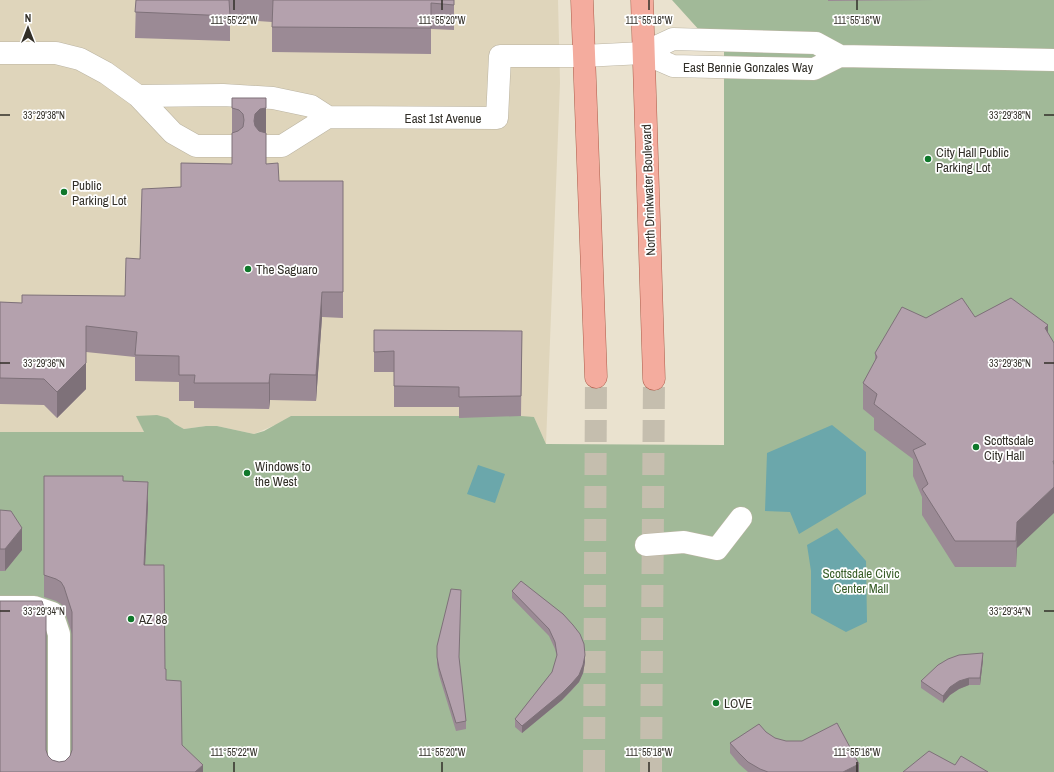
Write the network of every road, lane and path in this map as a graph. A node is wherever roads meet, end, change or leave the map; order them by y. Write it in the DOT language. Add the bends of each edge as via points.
graph roads {
  1 [pos="582,0"];
  2 [pos="642,0"];
  3 [pos="0,53"];
  4 [pos="643,53"];
  5 [pos="583,56"];
  6 [pos="1054,60"];
  7 [pos="138,96"];
  8 [pos="328,117"];
  9 [pos="232,146"];
  10 [pos="266,146"];
  11 [pos="596,377"];
  12 [pos="654,379"];
  13 [pos="741,518"];
  14 [pos="646,545"];
  15 [pos="0,606"];
  16 [pos="59,772"];
  1 -- 5 [label="main road"];
  2 -- 4 [label="main road, North Drinkwater Boulevard"];
  3 -- 7 [label="street" via="56,53 80,59 106,73"];
  4 -- 5 [label="street, East 1st Avenue"];
  4 -- 6 [label="street, East Bennie Gonzales Way" via="673,66 793,69 814,69 840,56"];
  4 -- 12 [label="main road, North Drinkwater Boulevard"];
  5 -- 8 [label="street, East 1st Avenue" via="500,56 497,118"];
  5 -- 11 [label="main road"];
  7 -- 8 [label="street" via="223,95 273,98 311,106"];
  7 -- 9 [label="street" via="173,133 196,146"];
  8 -- 10 [label="street" via="282,146"];
  13 -- 14 [label="street" via="717,549 684,542"];
  15 -- 16 [label="street" via="34,606 52,613 59,634"];
}
